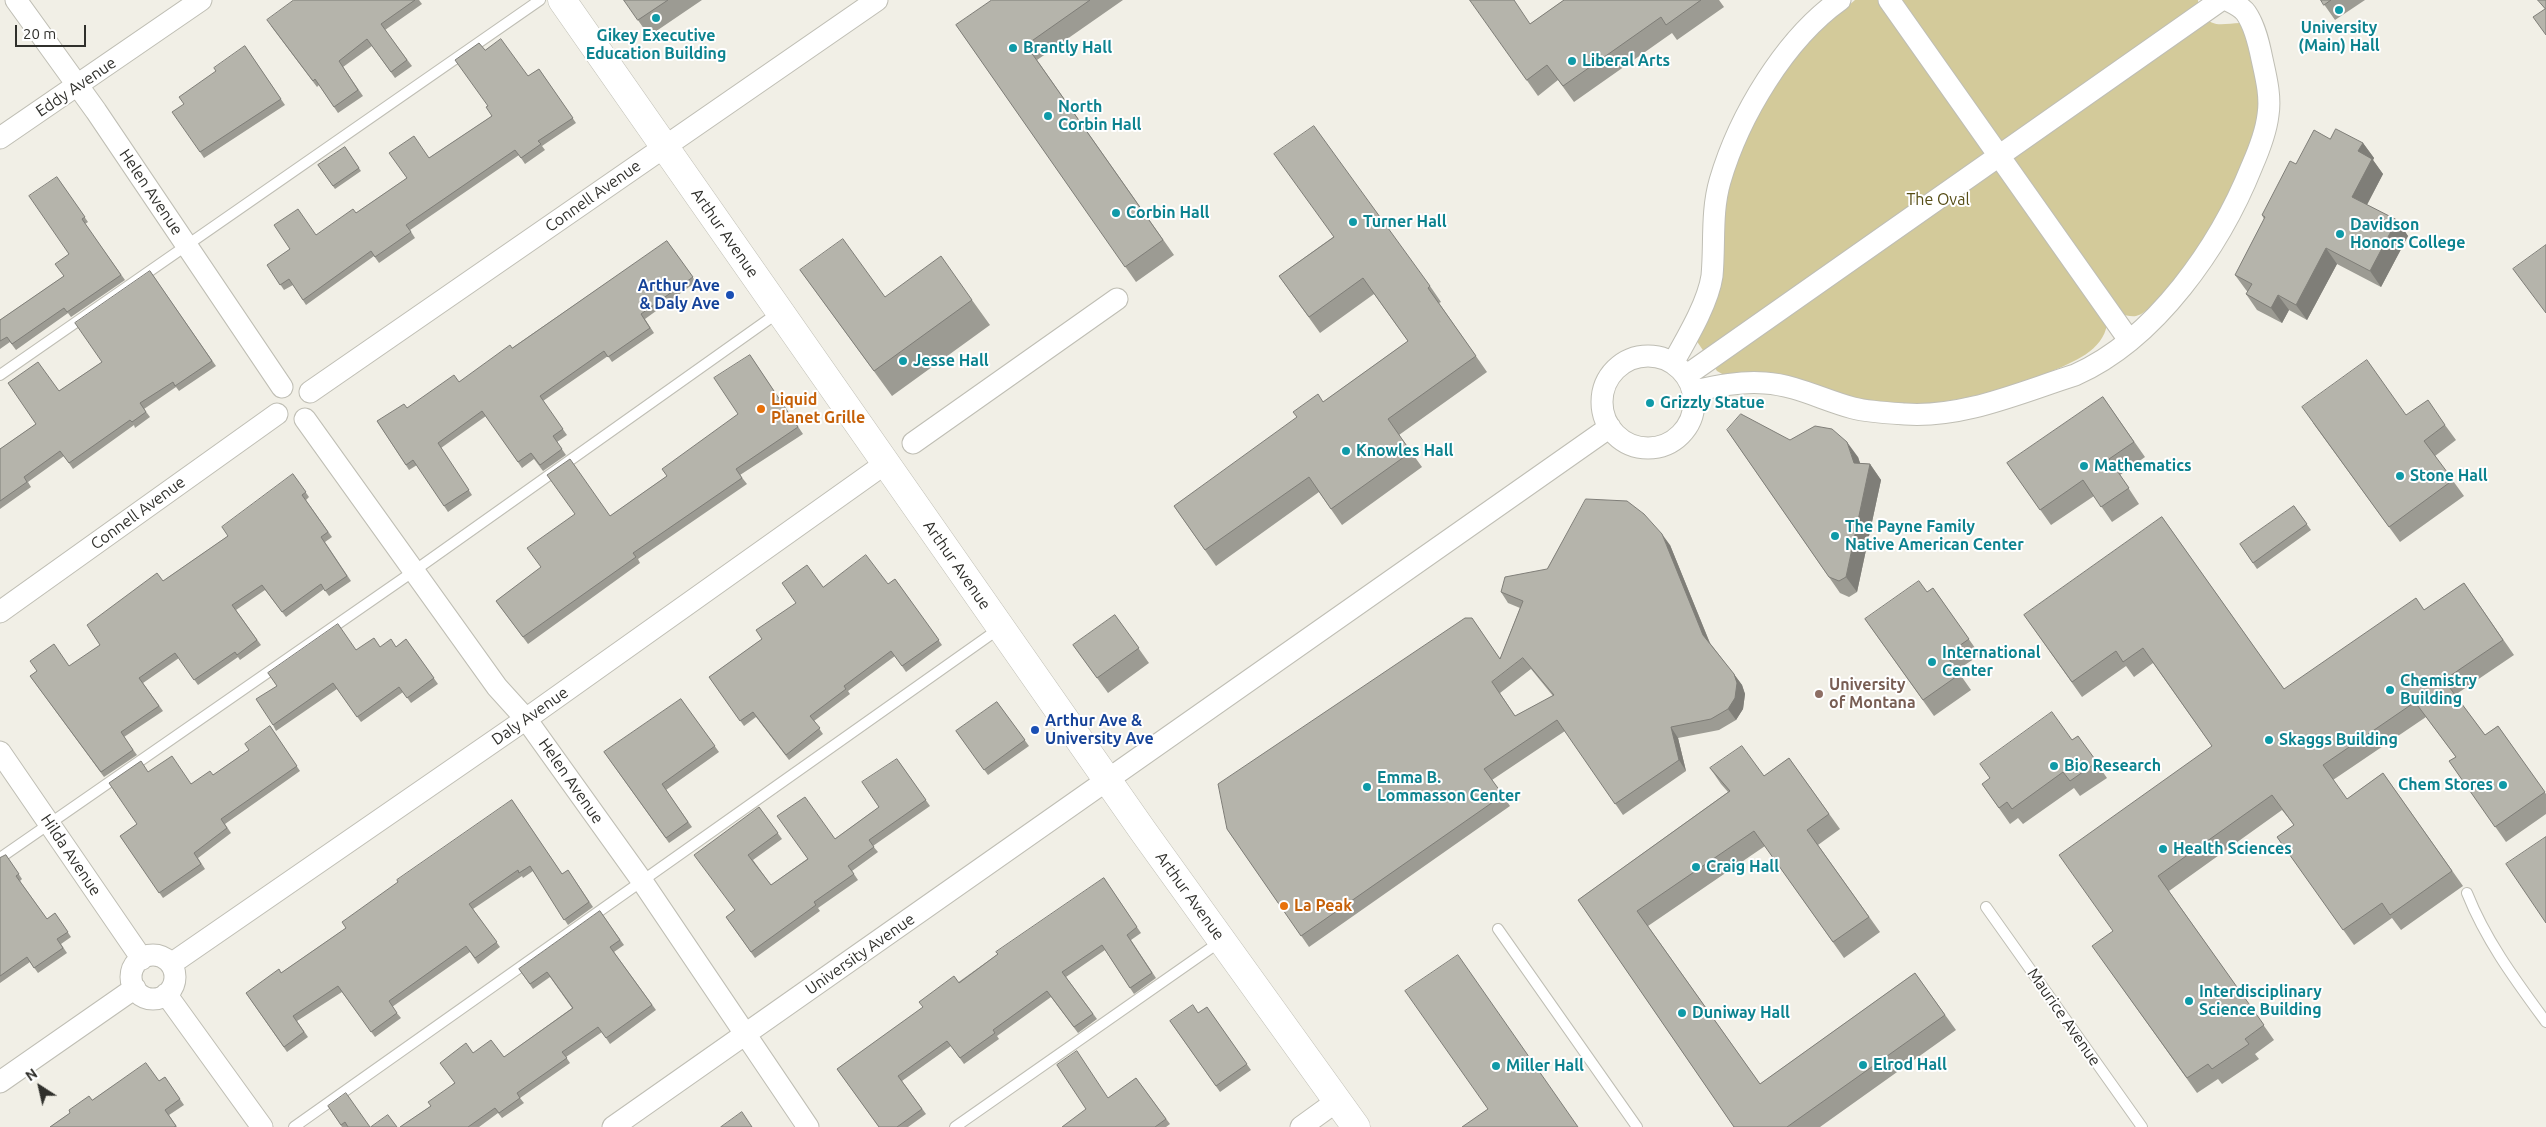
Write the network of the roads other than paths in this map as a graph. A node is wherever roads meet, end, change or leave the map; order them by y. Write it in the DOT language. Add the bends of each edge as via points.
graph roads {
  1 [pos="16,0"];
  2 [pos="200,0"];
  3 [pos="540,0"];
  4 [pos="562,0"];
  5 [pos="877,0"];
  6 [pos="1840,0"];
  7 [pos="1889,0"];
  8 [pos="2222,0"];
  9 [pos="2227,0"];
  10 [pos="77,85"];
  11 [pos="0,138"];
  12 [pos="664,146"];
  13 [pos="1999,156"];
  14 [pos="187,245"];
  15 [pos="1117,299"];
  16 [pos="780,311"];
  17 [pos="2129,340"];
  18 [pos="0,375"];
  19 [pos="1685,376"];
  20 [pos="282,387"];
  21 [pos="310,392"];
  22 [pos="276,414"];
  23 [pos="305,418"];
  24 [pos="1610,427"];
  25 [pos="913,443"];
  26 [pos="886,463"];
  27 [pos="414,571"];
  28 [pos="0,612"];
  29 [pos="1001,628"];
  30 [pos="526,719"];
  31 [pos="0,752"];
  32 [pos="1107,779"];
  33 [pos="50,823"];
  34 [pos="0,858"];
  35 [pos="642,881"];
  36 [pos="2467,893"];
  37 [pos="1986,907"];
  38 [pos="1498,929"];
  39 [pos="1222,941"];
  40 [pos="142,959"];
  41 [pos="171,964"];
  42 [pos="135,988"];
  43 [pos="166,994"];
  44 [pos="2546,1022"];
  45 [pos="746,1034"];
  46 [pos="0,1082"];
  47 [pos="1337,1101"];
  48 [pos="262,1127"];
  49 [pos="294,1127"];
  50 [pos="613,1127"];
  51 [pos="808,1127"];
  52 [pos="954,1127"];
  53 [pos="1301,1127"];
  54 [pos="1356,1127"];
  55 [pos="1637,1127"];
  56 [pos="2142,1127"];
  1 -- 10 [label="street, Helen Avenue"];
  2 -- 10 [label="street, Eddy Avenue"];
  3 -- 14 [label="lane"];
  4 -- 12 [label="street, Arthur Avenue"];
  5 -- 12 [label="street, Connell Avenue"];
  6 -- 19 [label="street" via="1785,54 1758,94 1738,135 1720,182 1712,232 1712,277 1694,322"];
  7 -- 13 [label="street"];
  8 -- 13 [label="street"];
  9 -- 17 [label="street" via="2245,11 2258,39 2267,82 2268,114 2264,132 2243,188 2219,236 2163,309"];
  10 -- 11 [label="street, Eddy Avenue"];
  10 -- 14 [label="street, Helen Avenue"];
  12 -- 16 [label="street, Arthur Avenue"];
  12 -- 21 [label="street, Connell Avenue"];
  13 -- 17 [label="street"];
  13 -- 19 [label="street"];
  14 -- 18 [label="lane"];
  14 -- 20 [label="street, Helen Avenue"];
  15 -- 25 [label="street"];
  16 -- 26 [label="street, Arthur Avenue"];
  16 -- 27 [label="lane"];
  17 -- 19 [label="street" via="2075,375 1984,405 1944,412 1907,414 1853,408 1807,391 1765,383 1726,384"];
  19 -- 24 [label="street" via="1660,357 1647,355 1620,365 1604,388 1604,416"];
  19 -- 24 [label="street" via="1695,405 1692,419 1685,431 1670,443 1647,448 1633,446"];
  20 -- 21 [label="street" via="299,384"];
  20 -- 22 [label="street" via="274,400"];
  21 -- 23 [label="street" via="313,405"];
  22 -- 23 [label="street" via="291,422"];
  22 -- 28 [label="street, Connell Avenue"];
  23 -- 27 [label="street, Helen Avenue"];
  24 -- 32 [label="street, University Avenue"];
  26 -- 29 [label="street, Arthur Avenue"];
  26 -- 30 [label="street, Daly Avenue"];
  27 -- 30 [label="street, Helen Avenue" via="498,687"];
  27 -- 33 [label="lane"];
  29 -- 32 [label="street, Arthur Avenue"];
  29 -- 35 [label="lane"];
  30 -- 35 [label="street, Helen Avenue"];
  30 -- 41 [label="street, Daly Avenue"];
  31 -- 33 [label="street, Hilda Avenue"];
  32 -- 39 [label="street, Arthur Avenue"];
  32 -- 45 [label="street, University Avenue"];
  33 -- 34 [label="lane"];
  33 -- 40 [label="street, Hilda Avenue"];
  35 -- 45 [label="street, Helen Avenue"];
  35 -- 49 [label="lane"];
  36 -- 44 [label="lane" via="2480,924 2509,972"];
  37 -- 56 [label="lane, Maurice Avenue"];
  38 -- 55 [label="lane"];
  39 -- 47 [label="street, Arthur Avenue"];
  39 -- 52 [label="lane"];
  40 -- 41 [label="street" via="159,956"];
  40 -- 42 [label="street" via="132,973"];
  41 -- 43 [label="street" via="174,984"];
  42 -- 43 [label="street" via="151,999"];
  42 -- 46 [label="street"];
  43 -- 48 [label="street"];
  45 -- 50 [label="street, University Avenue"];
  45 -- 51 [label="street, Helen Avenue"];
  47 -- 53 [label="street"];
  47 -- 54 [label="street, Arthur Avenue"];
}
